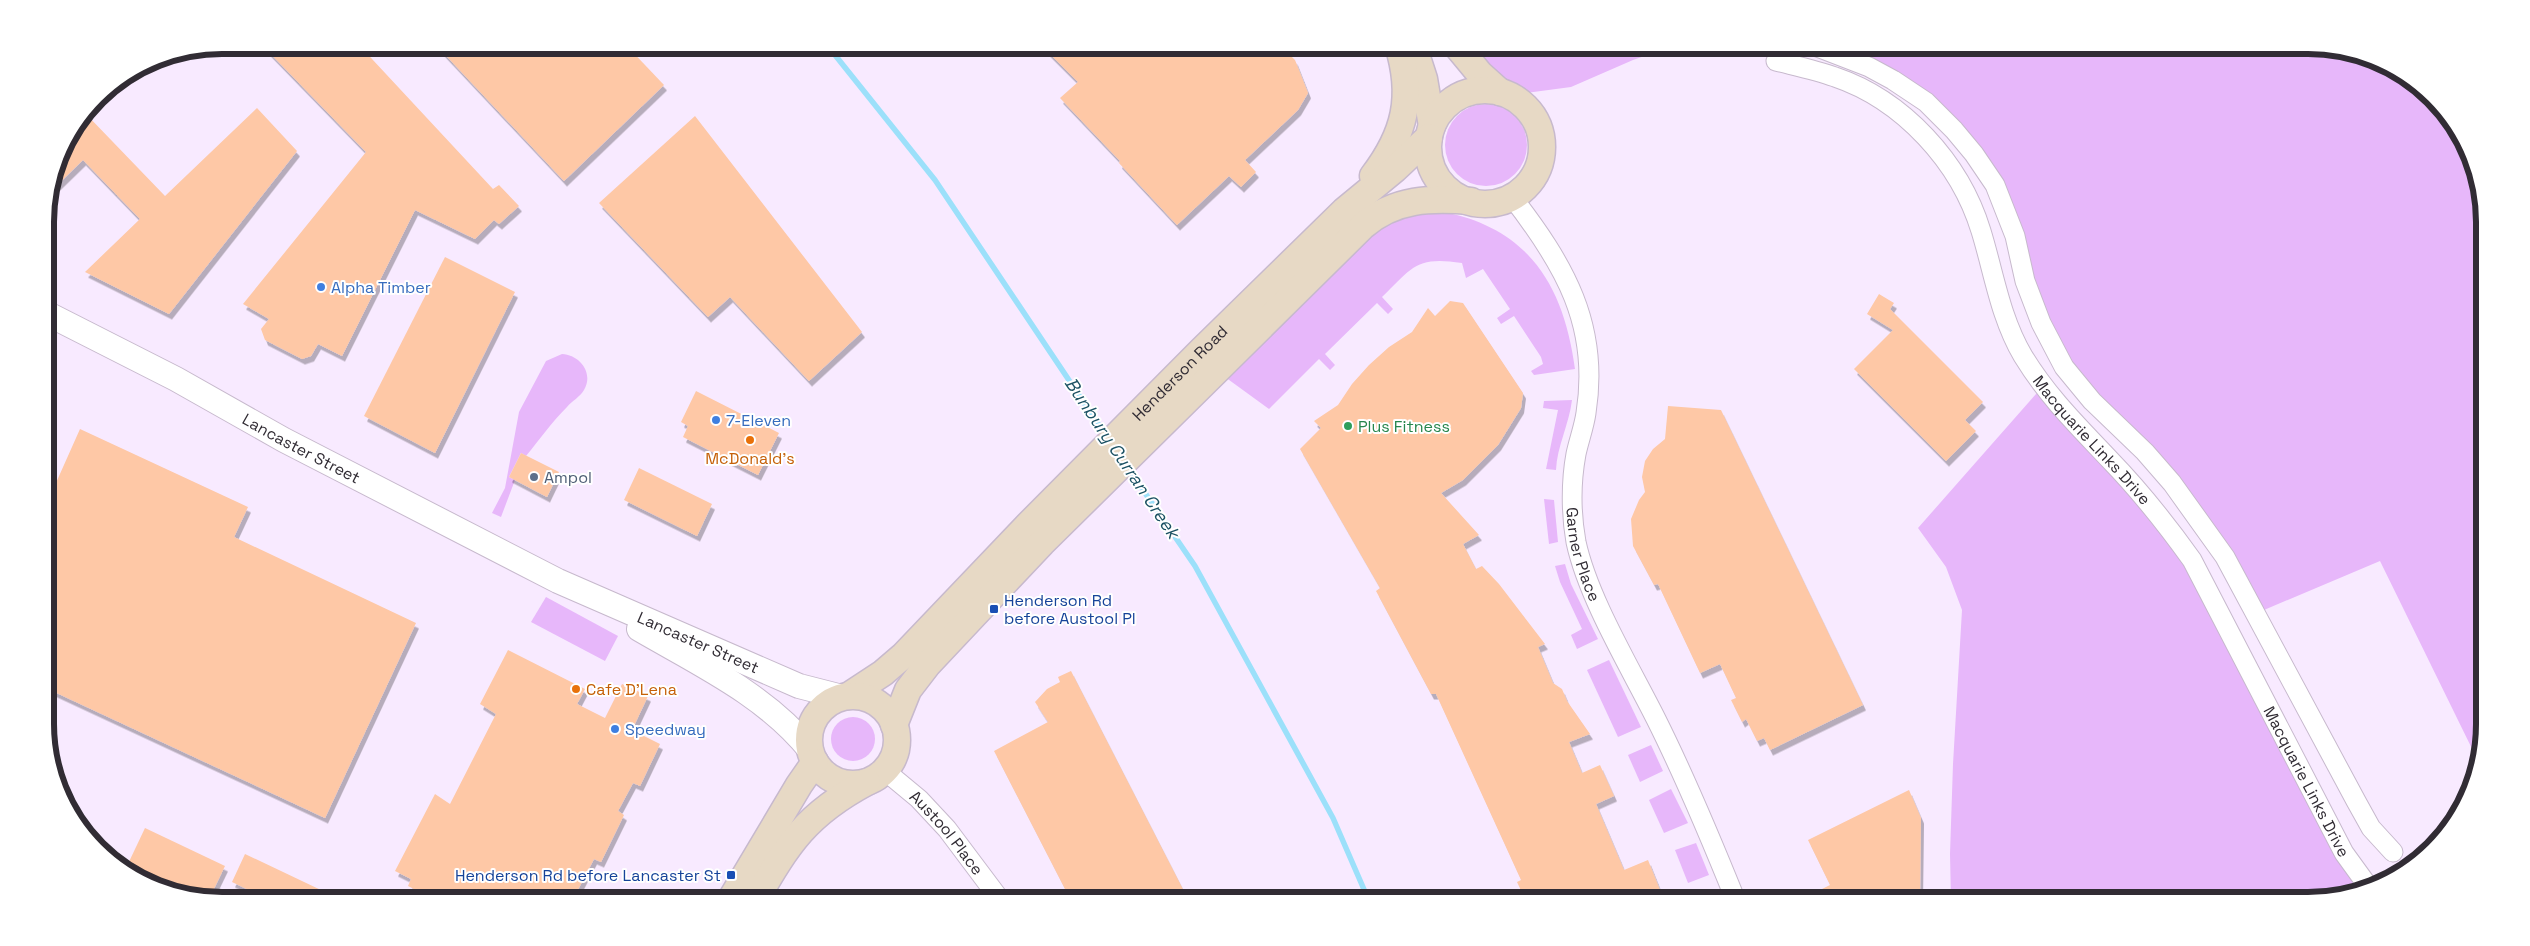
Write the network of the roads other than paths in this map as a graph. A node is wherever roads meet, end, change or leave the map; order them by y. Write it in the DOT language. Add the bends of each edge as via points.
graph roads {
  1 [pos="1400,54"];
  2 [pos="1416,54"];
  3 [pos="1463,54"];
  4 [pos="1835,54"];
  5 [pos="1776,61"];
  6 [pos="1500,92"];
  7 [pos="1430,132"];
  8 [pos="1512,197"];
  9 [pos="1470,202"];
  10 [pos="1344,211"];
  11 [pos="54,317"];
  12 [pos="1208,362"];
  13 [pos="1036,534"];
  14 [pos="558,581"];
  15 [pos="845,696"];
  16 [pos="894,725"];
  17 [pos="813,756"];
  18 [pos="877,775"];
  19 [pos="2393,852"];
  20 [pos="2365,882"];
  21 [pos="735,892"];
  22 [pos="760,892"];
  23 [pos="994,892"];
  24 [pos="1732,892"];
  1 -- 10 [label="main road" via="1405,71 1404,119 1385,161"];
  2 -- 7 [label="main road" via="1424,79"];
  3 -- 6 [label="main road"];
  4 -- 19 [label="street, Macquarie Links Drive" via="1894,80 1926,102 1974,154 1995,185 2014,236 2025,281 2041,323 2064,367 2092,401 2145,452 2226,558 2371,828"];
  5 -- 20 [label="street, Macquarie Links Drive" via="1836,77 1866,91 1894,108 1943,157 1980,228 2007,324 2023,355 2073,423 2161,516 2192,560 2344,853"];
  6 -- 7 [label="main road" via="1479,90 1460,96 1443,108"];
  6 -- 8 [label="main road" via="1518,101 1529,112 1537,125 1542,145 1534,175"];
  7 -- 9 [label="main road" via="1430,158 1437,177 1452,192"];
  7 -- 10 [label="main road, Henderson Road" via="1395,169"];
  8 -- 9 [label="main road" via="1492,203"];
  8 -- 24 [label="street, Garner Place" via="1565,277 1579,308 1588,342 1590,378 1572,495 1576,542 1610,629 1689,786"];
  9 -- 12 [label="main road, Henderson Road" via="1432,199 1404,203 1373,217"];
  10 -- 12 [label="main road, Henderson Road"];
  11 -- 14 [label="street, Lancaster Street"];
  12 -- 13 [label="main road, Henderson Road"];
  13 -- 15 [label="main road, Henderson Road" via="883,673"];
  13 -- 16 [label="main road, Henderson Road" via="918,674"];
  14 -- 15 [label="street, Lancaster Street" via="799,686"];
  14 -- 17 [label="street, Lancaster Street" via="760,701 781,717"];
  15 -- 16 [label="main road" via="861,696 879,704"];
  15 -- 17 [label="main road" via="829,702 815,717 809,736"];
  16 -- 18 [label="main road" via="896,749 892,760"];
  17 -- 18 [label="main road" via="823,772 839,782 852,784"];
  17 -- 21 [label="main road"];
  18 -- 22 [label="main road" via="812,818 776,864"];
  18 -- 23 [label="street, Austool Place" via="919,799"];
}
